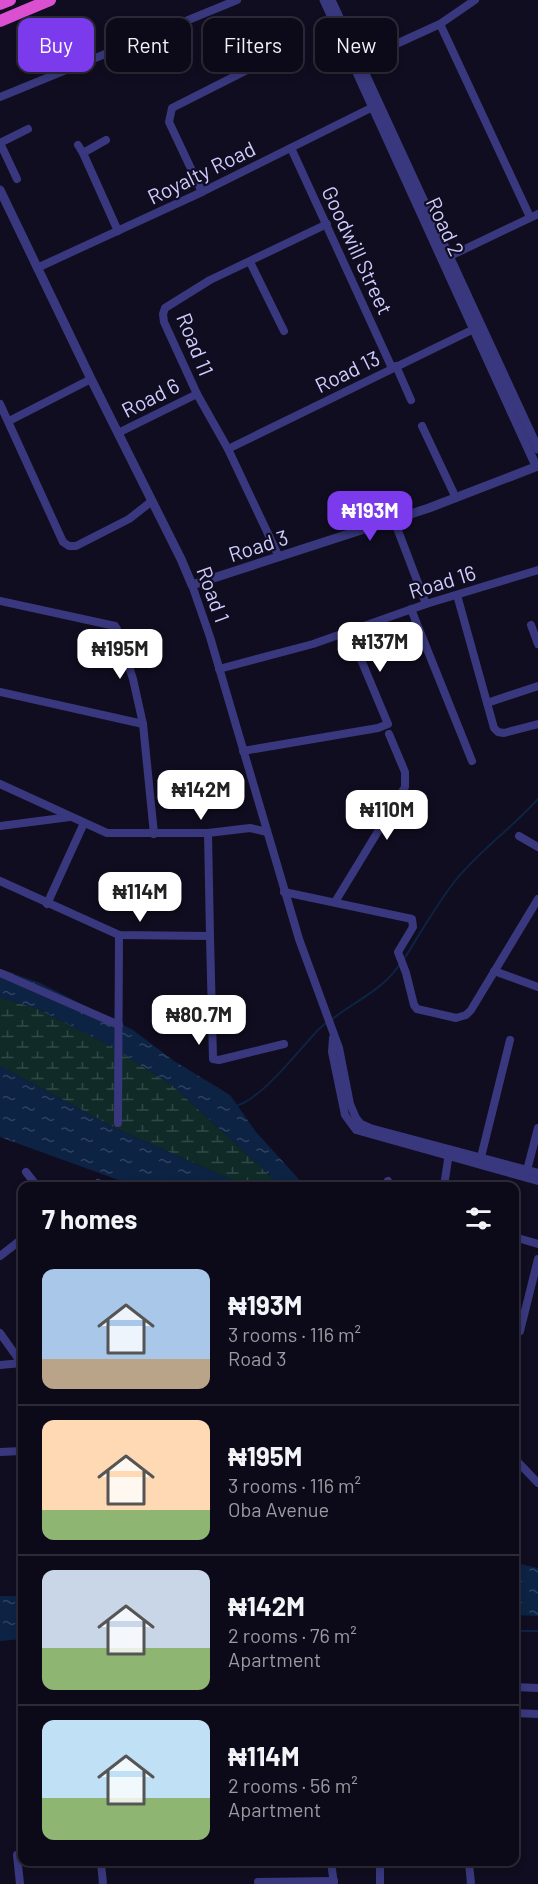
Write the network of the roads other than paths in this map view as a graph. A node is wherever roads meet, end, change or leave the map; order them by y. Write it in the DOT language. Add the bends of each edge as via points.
graph roads {
  1 [pos="10,0"];
  2 [pos="50,0"];
  3 [pos="237,0"];
  4 [pos="324,0"];
  5 [pos="331,0"];
  6 [pos="475,0"];
  7 [pos="0,4"];
  8 [pos="339,18"];
  9 [pos="0,21"];
  10 [pos="440,24"];
  11 [pos="397,44"];
  12 [pos="243,72"];
  13 [pos="363,72"];
  14 [pos="0,97"];
  15 [pos="375,106"];
  16 [pos="28,129"];
  17 [pos="106,140"];
  18 [pos="0,143"];
  19 [pos="78,145"];
  20 [pos="291,147"];
  21 [pos="83,153"];
  22 [pos="17,179"];
  23 [pos="0,190"];
  24 [pos="202,192"];
  25 [pos="534,215"];
  26 [pos="327,224"];
  27 [pos="118,231"];
  28 [pos="445,258"];
  29 [pos="250,262"];
  30 [pos="37,268"];
  31 [pos="477,327"];
  32 [pos="284,331"];
  33 [pos="394,367"];
  34 [pos="91,379"];
  35 [pos="197,394"];
  36 [pos="411,400"];
  37 [pos="0,404"];
  38 [pos="9,421"];
  39 [pos="423,426"];
  40 [pos="118,433"];
  41 [pos="228,448"];
  42 [pos="538,449"];
  43 [pos="537,466"];
  44 [pos="456,498"];
  45 [pos="152,501"];
  46 [pos="394,520"];
  47 [pos="279,557"];
  48 [pos="538,570"];
  49 [pos="192,585"];
  50 [pos="457,595"];
  51 [pos="0,601"];
  52 [pos="426,604"];
  53 [pos="411,609"];
  54 [pos="531,625"];
  55 [pos="349,631"];
  56 [pos="538,644"];
  57 [pos="219,669"];
  58 [pos="538,686"];
  59 [pos="0,692"];
  60 [pos="487,703"];
  61 [pos="143,724"];
  62 [pos="538,724"];
  63 [pos="389,734"];
  64 [pos="243,751"];
  65 [pos="472,761"];
  66 [pos="0,784"];
  67 [pos="261,813"];
  68 [pos="70,817"];
  69 [pos="84,823"];
  70 [pos="0,826"];
  71 [pos="250,828"];
  72 [pos="267,832"];
  73 [pos="208,833"];
  74 [pos="154,834"];
  75 [pos="519,836"];
  76 [pos="538,847"];
  77 [pos="0,881"];
  78 [pos="284,892"];
  79 [pos="538,899"];
  80 [pos="335,902"];
  81 [pos="47,904"];
  82 [pos="119,935"];
  83 [pos="210,936"];
  84 [pos="494,971"];
  85 [pos="0,973"];
  86 [pos="538,987"];
  87 [pos="119,1025"];
  88 [pos="510,1040"];
  89 [pos="284,1044"];
  90 [pos="118,1123"];
  91 [pos="538,1128"];
  92 [pos="449,1153"];
  93 [pos="481,1157"];
  94 [pos="527,1170"];
  95 [pos="26,1172"];
  96 [pos="538,1173"];
  97 [pos="538,1181"];
  98 [pos="34,1182"];
  99 [pos="445,1182"];
  100 [pos="519,1238"];
  101 [pos="18,1242"];
  102 [pos="538,1244"];
  103 [pos="0,1256"];
  104 [pos="538,1259"];
  105 [pos="520,1331"];
  106 [pos="0,1333"];
  107 [pos="18,1358"];
  108 [pos="18,1364"];
  109 [pos="0,1365"];
  110 [pos="18,1451"];
  111 [pos="0,1452"];
  112 [pos="519,1463"];
  113 [pos="538,1483"];
  114 [pos="519,1687"];
  115 [pos="538,1689"];
  116 [pos="519,1713"];
  117 [pos="538,1714"];
  118 [pos="17,1855"];
  119 [pos="18,1865"];
  120 [pos="18,1866"];
  121 [pos="101,1866"];
  122 [pos="332,1866"];
  123 [pos="380,1866"];
  124 [pos="470,1866"];
  125 [pos="258,1882"];
  126 [pos="334,1882"];
  127 [pos="20,1884"];
  128 [pos="103,1884"];
  129 [pos="381,1884"];
  130 [pos="471,1884"];
  1 -- 7 [label="highway"];
  2 -- 9 [label="highway"];
  3 -- 14 [label="street"];
  4 -- 15 [label="street, Road 2"];
  5 -- 8 [label="street, Road 2"];
  6 -- 10 [label="street"];
  10 -- 11 [label="street"];
  10 -- 25 [label="street"];
  12 -- 24 [label="street" via="172,108 168,122"];
  13 -- 15 [label="street, Road 2"];
  15 -- 20 [label="street, Royalty Road"];
  15 -- 28 [label="street, Road 2"];
  16 -- 18 [label="street"];
  17 -- 21 [label="street"];
  18 -- 22 [label="street"];
  19 -- 21 [label="street"];
  20 -- 24 [label="street, Royalty Road"];
  20 -- 26 [label="street, Goodwill Street"];
  21 -- 27 [label="street"];
  23 -- 30 [label="street, Road 1"];
  24 -- 27 [label="street, Royalty Road"];
  25 -- 28 [label="street"];
  26 -- 29 [label="street, Road 11"];
  26 -- 33 [label="street, Goodwill Street"];
  27 -- 30 [label="street, Royalty Road"];
  28 -- 31 [label="street, Road 2"];
  29 -- 32 [label="street"];
  29 -- 35 [label="street, Road 11" via="210,280 165,308 164,321"];
  30 -- 34 [label="street, Road 1"];
  31 -- 33 [label="street, Road 13"];
  31 -- 42 [label="street, Road 2"];
  31 -- 43 [label="street, Road 2"];
  33 -- 36 [label="street, Goodwill Street"];
  33 -- 41 [label="street, Road 13"];
  34 -- 38 [label="street"];
  34 -- 40 [label="street, Road 1"];
  35 -- 40 [label="street, Road 6"];
  35 -- 41 [label="street, Road 11"];
  37 -- 38 [label="street"];
  38 -- 45 [label="street" via="63,542 69,546 129,519"];
  39 -- 44 [label="street"];
  40 -- 45 [label="street, Road 1"];
  41 -- 47 [label="street, Road 11"];
  43 -- 44 [label="street, Road 3"];
  44 -- 46 [label="street, Road 3"];
  45 -- 49 [label="street, Road 1"];
  46 -- 47 [label="street, Road 3"];
  46 -- 52 [label="street"];
  47 -- 49 [label="street, Road 3"];
  48 -- 50 [label="street, Road 16"];
  49 -- 57 [label="street, Road 1"];
  50 -- 52 [label="street, Road 16"];
  50 -- 60 [label="street"];
  51 -- 61 [label="street" via="115,626"];
  52 -- 53 [label="street, Road 16"];
  53 -- 55 [label="street, Road 16"];
  53 -- 65 [label="street"];
  54 -- 56 [label="street"];
  55 -- 57 [label="street, Road 16"];
  55 -- 64 [label="street" via="388,724"];
  57 -- 64 [label="street, Road 1"];
  58 -- 60 [label="street"];
  59 -- 61 [label="street"];
  60 -- 62 [label="street" via="498,732"];
  61 -- 74 [label="street"];
  63 -- 80 [label="street" via="405,772 405,786"];
  64 -- 67 [label="street, Road 1"];
  66 -- 68 [label="street"];
  67 -- 71 [label="street"];
  67 -- 72 [label="street, Road 1"];
  68 -- 69 [label="street"];
  68 -- 70 [label="street"];
  69 -- 74 [label="street" via="107,833"];
  69 -- 81 [label="street"];
  71 -- 72 [label="street"];
  71 -- 73 [label="street"];
  72 -- 78 [label="street, Road 1"];
  73 -- 74 [label="street"];
  73 -- 83 [label="street"];
  75 -- 76 [label="street"];
  77 -- 81 [label="street"];
  78 -- 80 [label="street"];
  78 -- 92 [label="street, Road 1" via="332,1032 356,1118 361,1124"];
  79 -- 84 [label="street"];
  80 -- 84 [label="street" via="412,919 413,927 398,954 417,1009 456,1018 466,1015"];
  81 -- 82 [label="street"];
  82 -- 83 [label="street"];
  82 -- 87 [label="street"];
  83 -- 89 [label="street" via="213,1059"];
  84 -- 86 [label="street"];
  85 -- 87 [label="street"];
  87 -- 90 [label="street"];
  88 -- 93 [label="street"];
  91 -- 94 [label="street"];
  92 -- 93 [label="street"];
  92 -- 97 [label="street"];
  92 -- 99 [label="street"];
  93 -- 94 [label="street"];
  94 -- 96 [label="street"];
  95 -- 98 [label="street"];
  100 -- 102 [label="street"];
  101 -- 103 [label="street"];
  104 -- 105 [label="street"];
  106 -- 107 [label="street"];
  108 -- 109 [label="street"];
  110 -- 111 [label="street"];
  112 -- 113 [label="street"];
  114 -- 115 [label="street"];
  116 -- 117 [label="street"];
  118 -- 119 [label="street"];
  120 -- 127 [label="street"];
  121 -- 128 [label="street"];
  122 -- 126 [label="street"];
  123 -- 129 [label="street"];
  124 -- 130 [label="street"];
  125 -- 126 [label="street"];
}
